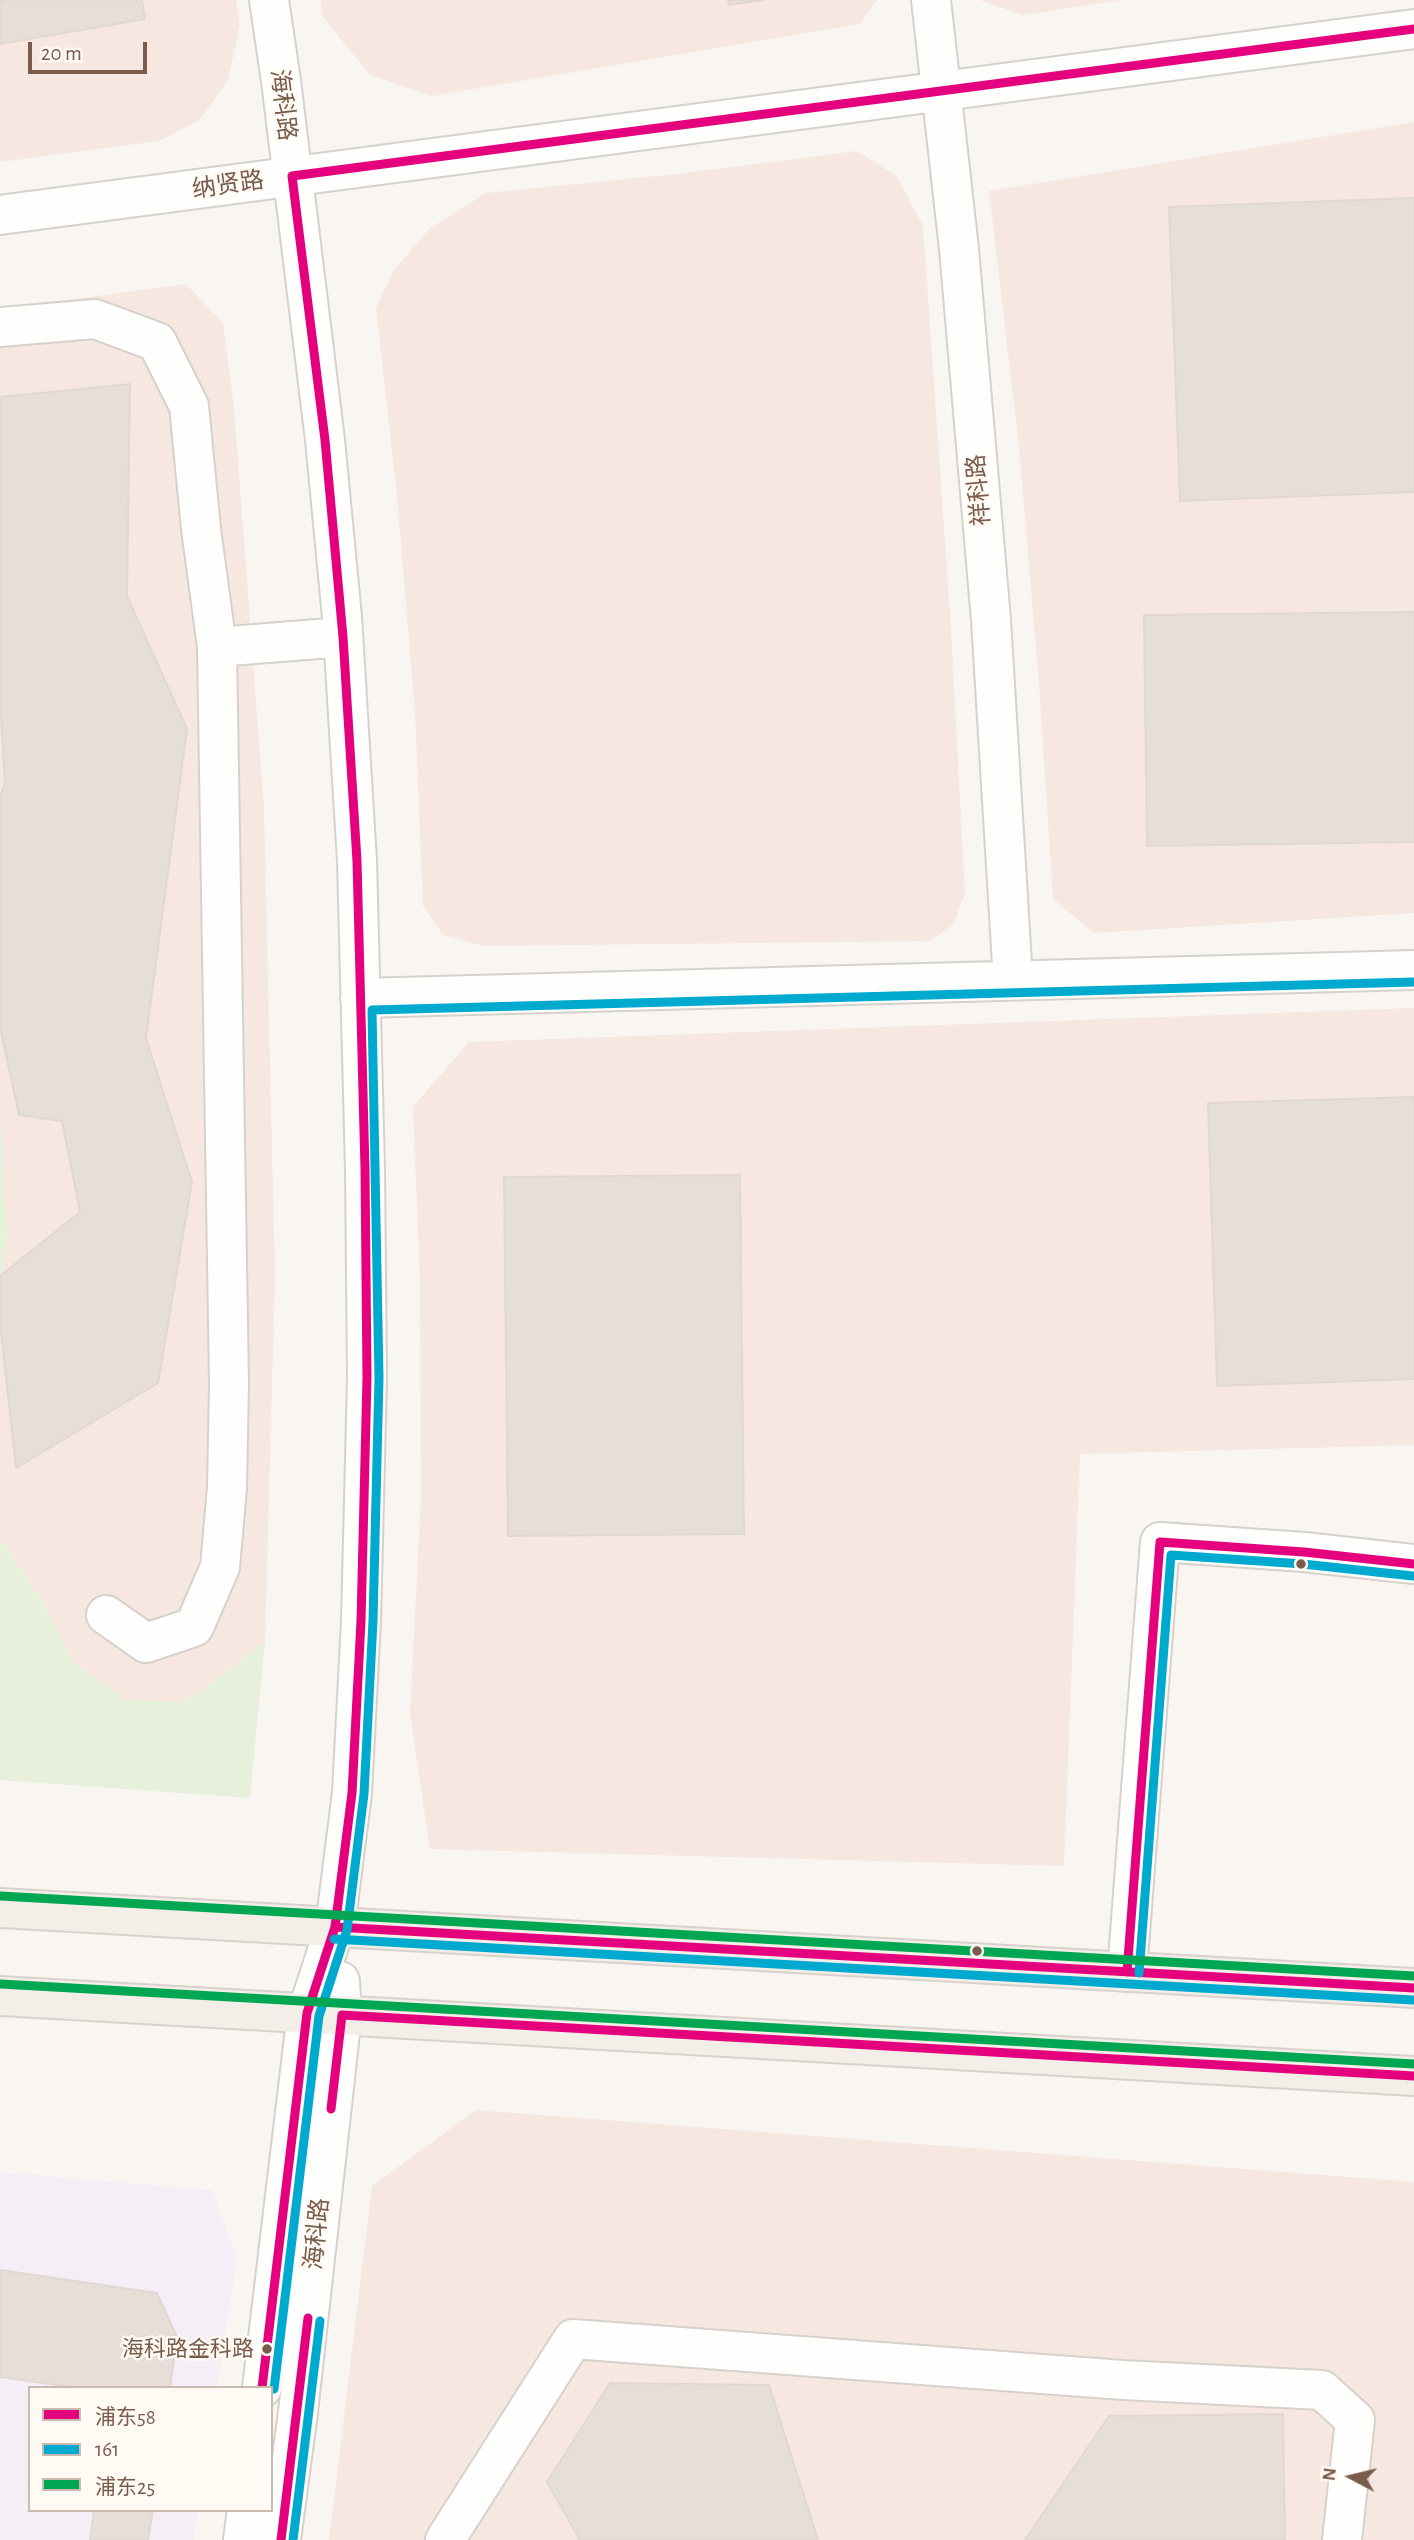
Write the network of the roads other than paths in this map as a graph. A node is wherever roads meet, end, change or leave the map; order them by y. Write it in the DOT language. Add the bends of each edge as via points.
graph roads {
  1 [pos="269,0"];
  2 [pos="931,0"];
  3 [pos="1414,29"];
  4 [pos="942,91"];
  5 [pos="292,176"];
  6 [pos="0,215"];
  7 [pos="0,327"];
  8 [pos="343,637"];
  9 [pos="217,648"];
  10 [pos="1414,970"];
  11 [pos="1013,980"];
  12 [pos="360,998"];
  13 [pos="1414,1564"];
  14 [pos="106,1615"];
  15 [pos="0,1908"];
  16 [pos="335,1927"];
  17 [pos="1127,1972"];
  18 [pos="1414,1988"];
  19 [pos="0,1996"];
  20 [pos="324,2014"];
  21 [pos="1414,2076"];
  22 [pos="262,2386"];
  23 [pos="247,2512"];
  24 [pos="243,2540"];
  25 [pos="281,2540"];
  26 [pos="444,2540"];
  27 [pos="1342,2540"];
  1 -- 5 [label="street, 海科路"];
  2 -- 4 [label="street, 祥科路"];
  3 -- 4 [label="street, 纳贤路"];
  4 -- 5 [label="street, 纳贤路"];
  4 -- 11 [label="street, 祥科路" via="991,620"];
  5 -- 6 [label="street, 纳贤路"];
  5 -- 8 [label="street, 海科路" via="325,440"];
  7 -- 9 [label="street" via="95,319 157,342 189,406"];
  8 -- 9 [label="street"];
  8 -- 12 [label="street, 海科路"];
  9 -- 14 [label="street" via="229,1384 220,1567 194,1627 146,1643"];
  10 -- 11 [label="street"];
  11 -- 12 [label="street"];
  12 -- 16 [label="street, 海科路" via="367,1378 361,1620 352,1793"];
  13 -- 17 [label="street" via="1160,1542"];
  15 -- 16 [label="main road"];
  16 -- 17 [label="main road"];
  16 -- 20 [label="street, 海科路"];
  17 -- 18 [label="main road"];
  19 -- 20 [label="main road"];
  20 -- 21 [label="main road"];
  20 -- 22 [label="street, 海科路"];
  20 -- 25 [label="street, 海科路" via="298,2412"];
  23 -- 24 [label="street"];
  26 -- 27 [label="street" via="573,2339 1123,2380 1322,2390 1355,2420"];
}
